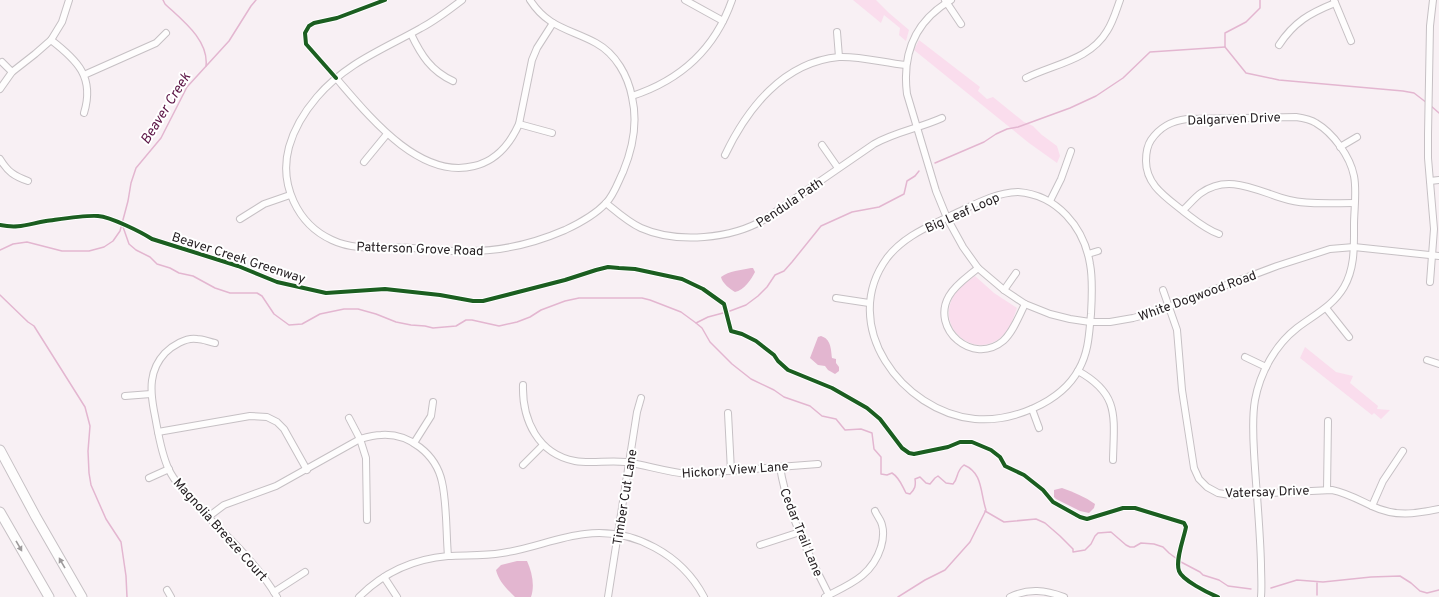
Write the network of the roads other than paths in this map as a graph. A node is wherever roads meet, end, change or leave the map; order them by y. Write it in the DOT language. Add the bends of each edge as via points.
graph roads {
  1 [pos="69,0"];
  2 [pos="462,0"];
  3 [pos="530,0"];
  4 [pos="685,0"];
  5 [pos="732,0"];
  6 [pos="1120,0"];
  7 [pos="1433,0"];
  8 [pos="948,1"];
  9 [pos="1334,2"];
  10 [pos="1439,2"];
  11 [pos="723,21"];
  12 [pos="553,23"];
  13 [pos="961,24"];
  14 [pos="837,32"];
  15 [pos="166,33"];
  16 [pos="411,34"];
  17 [pos="51,40"];
  18 [pos="1351,41"];
  19 [pos="1279,45"];
  20 [pos="839,57"];
  21 [pos="2,62"];
  22 [pos="906,65"];
  23 [pos="12,72"];
  24 [pos="84,75"];
  25 [pos="336,78"];
  26 [pos="1026,78"];
  27 [pos="453,81"];
  28 [pos="0,89"];
  29 [pos="632,96"];
  30 [pos="84,113"];
  31 [pos="942,118"];
  32 [pos="519,124"];
  33 [pos="916,128"];
  34 [pos="552,133"];
  35 [pos="387,134"];
  36 [pos="1357,136"];
  37 [pos="822,145"];
  38 [pos="1340,147"];
  39 [pos="1071,151"];
  40 [pos="725,154"];
  41 [pos="0,159"];
  42 [pos="364,162"];
  43 [pos="838,168"];
  44 [pos="1439,180"];
  45 [pos="28,181"];
  46 [pos="1430,181"];
  47 [pos="290,195"];
  48 [pos="1050,201"];
  49 [pos="606,203"];
  50 [pos="1354,203"];
  51 [pos="1183,210"];
  52 [pos="948,218"];
  53 [pos="240,219"];
  54 [pos="1219,234"];
  55 [pos="1354,247"];
  56 [pos="1098,250"];
  57 [pos="1088,254"];
  58 [pos="1436,256"];
  59 [pos="978,268"];
  60 [pos="1016,273"];
  61 [pos="1430,282"];
  62 [pos="1004,290"];
  63 [pos="1163,290"];
  64 [pos="836,298"];
  65 [pos="869,303"];
  66 [pos="1026,304"];
  67 [pos="1169,306"];
  68 [pos="1326,308"];
  69 [pos="1090,322"];
  70 [pos="1349,337"];
  71 [pos="215,343"];
  72 [pos="1245,357"];
  73 [pos="1427,360"];
  74 [pos="1439,364"];
  75 [pos="1266,367"];
  76 [pos="1078,371"];
  77 [pos="523,385"];
  78 [pos="151,394"];
  79 [pos="125,396"];
  80 [pos="641,398"];
  81 [pos="433,402"];
  82 [pos="1032,409"];
  83 [pos="728,413"];
  84 [pos="350,418"];
  85 [pos="1328,421"];
  86 [pos="1040,428"];
  87 [pos="158,432"];
  88 [pos="360,439"];
  89 [pos="414,443"];
  90 [pos="543,445"];
  91 [pos="0,450"];
  92 [pos="1403,451"];
  93 [pos="1114,460"];
  94 [pos="629,463"];
  95 [pos="818,464"];
  96 [pos="523,465"];
  97 [pos="780,467"];
  98 [pos="169,470"];
  99 [pos="306,470"];
  100 [pos="731,471"];
  101 [pos="149,478"];
  102 [pos="1327,490"];
  103 [pos="1257,494"];
  104 [pos="1372,506"];
  105 [pos="1439,509"];
  106 [pos="875,511"];
  107 [pos="0,512"];
  108 [pos="208,518"];
  109 [pos="367,520"];
  110 [pos="800,532"];
  111 [pos="618,535"];
  112 [pos="760,545"];
  113 [pos="448,556"];
  114 [pos="305,572"];
  115 [pos="384,577"];
  116 [pos="167,590"];
  117 [pos="276,594"];
  118 [pos="827,596"];
  119 [pos="49,597"];
  120 [pos="82,597"];
  121 [pos="170,597"];
  122 [pos="359,597"];
  123 [pos="397,597"];
  124 [pos="608,597"];
  125 [pos="704,597"];
  126 [pos="1010,597"];
  127 [pos="1064,597"];
  128 [pos="1261,597"];
  1 -- 17 [label="street" via="62,22"];
  2 -- 16 [label="street, Patterson Grove Road"];
  3 -- 12 [label="street, Patterson Grove Road" via="538,11"];
  4 -- 11 [label="street"];
  5 -- 11 [label="street"];
  6 -- 26 [label="street" via="1114,19 1092,49"];
  7 -- 10 [label="street"];
  7 -- 46 [label="street" via="1428,134"];
  8 -- 13 [label="street"];
  8 -- 22 [label="street, White Dogwood Road" via="932,13 918,29"];
  9 -- 18 [label="street"];
  9 -- 19 [label="street" via="1295,24"];
  11 -- 29 [label="street" via="708,46 685,68 660,85"];
  12 -- 29 [label="street, Patterson Grove Road" via="596,43 609,52 622,69"];
  12 -- 32 [label="street" via="532,60"];
  14 -- 20 [label="street"];
  15 -- 24 [label="street" via="156,43"];
  16 -- 25 [label="street, Patterson Grove Road" via="363,58"];
  16 -- 27 [label="street" via="430,65 442,76"];
  17 -- 23 [label="street"];
  17 -- 24 [label="street" via="72,58"];
  20 -- 22 [label="street"];
  20 -- 40 [label="street" via="794,71 776,84 750,111"];
  21 -- 23 [label="street"];
  22 -- 33 [label="street, White Dogwood Road" via="907,94"];
  23 -- 28 [label="street"];
  24 -- 30 [label="street" via="88,93"];
  25 -- 35 [label="street"];
  25 -- 47 [label="street, Patterson Grove Road" via="311,105 289,145 286,162"];
  29 -- 49 [label="street, Patterson Grove Road" via="635,123 632,143 625,167"];
  31 -- 33 [label="street, Pendula Path"];
  32 -- 34 [label="street"];
  32 -- 35 [label="street" via="510,142 499,153 485,162 464,168 449,168 432,163"];
  33 -- 43 [label="street, Pendula Path" via="874,144"];
  33 -- 52 [label="street, White Dogwood Road" via="936,191"];
  35 -- 42 [label="street"];
  36 -- 38 [label="street"];
  37 -- 43 [label="street"];
  38 -- 50 [label="street, Dalgarven Drive" via="1354,176"];
  38 -- 51 [label="street, Dalgarven Drive" via="1328,132 1305,118 1175,121 1164,126 1149,143 1146,166 1155,188"];
  39 -- 48 [label="street"];
  41 -- 45 [label="street" via="15,177"];
  43 -- 49 [label="street, Pendula Path" via="759,223 724,235 677,236 652,232 635,224"];
  44 -- 46 [label="street"];
  46 -- 58 [label="street"];
  47 -- 49 [label="street, Patterson Grove Road" via="299,213 311,226 325,237 343,244 452,251 496,250 547,237 586,220"];
  47 -- 53 [label="street" via="264,204"];
  48 -- 52 [label="street, Big Leaf Loop" via="1024,193 1000,194"];
  48 -- 57 [label="street, Big Leaf Loop" via="1073,222"];
  50 -- 51 [label="street" via="1299,202 1246,186 1226,184 1205,191"];
  50 -- 55 [label="street, Dalgarven Drive"];
  51 -- 54 [label="street, Dalgarven Drive" via="1208,230"];
  52 -- 59 [label="street, White Dogwood Road" via="963,247"];
  52 -- 65 [label="street, Big Leaf Loop" via="912,235 894,250 877,277"];
  55 -- 58 [label="street, White Dogwood Road"];
  55 -- 67 [label="street, White Dogwood Road" via="1318,252"];
  55 -- 68 [label="street, Dalgarven Drive" via="1352,266 1345,284"];
  56 -- 57 [label="street"];
  57 -- 69 [label="street, Big Leaf Loop" via="1092,277"];
  58 -- 61 [label="street"];
  59 -- 62 [label="street, White Dogwood Road"];
  59 -- 66 [label="street" via="956,287 947,301 946,322 956,340 977,349 999,344 1008,335"];
  60 -- 62 [label="street"];
  62 -- 66 [label="street, White Dogwood Road"];
  63 -- 67 [label="street, Vatersay Drive"];
  64 -- 65 [label="street"];
  65 -- 82 [label="street, Big Leaf Loop" via="872,333 882,355 903,383 926,402 947,413 977,419 1000,418"];
  66 -- 69 [label="street, White Dogwood Road" via="1060,317"];
  67 -- 69 [label="street, White Dogwood Road" via="1126,320"];
  67 -- 103 [label="street, Vatersay Drive" via="1177,330 1184,410 1196,474 1203,484 1218,493"];
  68 -- 70 [label="street"];
  68 -- 75 [label="street, Dalgarven Drive" via="1289,335"];
  69 -- 76 [label="street, Big Leaf Loop" via="1088,347"];
  71 -- 78 [label="street, Magnolia Breeze Court" via="195,338 170,348 160,359 152,375"];
  72 -- 75 [label="street"];
  73 -- 74 [label="street"];
  75 -- 103 [label="street, Dalgarven Drive" via="1257,391 1253,418"];
  76 -- 82 [label="street, Big Leaf Loop" via="1058,392"];
  76 -- 93 [label="street" via="1097,382 1111,402 1114,418"];
  77 -- 90 [label="street" via="526,410 533,430"];
  78 -- 79 [label="street"];
  78 -- 87 [label="street, Magnolia Breeze Court"];
  80 -- 94 [label="street, Timber Cut Lane"];
  81 -- 89 [label="street" via="431,416"];
  82 -- 86 [label="street"];
  83 -- 100 [label="street"];
  84 -- 88 [label="street"];
  85 -- 102 [label="street"];
  87 -- 98 [label="street, Magnolia Breeze Court"];
  87 -- 99 [label="street" via="250,416 267,417 284,429"];
  88 -- 89 [label="street" via="391,435"];
  88 -- 99 [label="street"];
  88 -- 109 [label="street" via="367,464"];
  89 -- 113 [label="street" via="429,456 442,480"];
  90 -- 94 [label="street, Hickory View Lane" via="557,454 577,461"];
  90 -- 96 [label="street"];
  120 -- 91 [label="highway, one-way"];
  92 -- 104 [label="street" via="1383,481"];
  94 -- 100 [label="street, Hickory View Lane" via="674,473"];
  94 -- 111 [label="street, Timber Cut Lane"];
  95 -- 97 [label="street, Hickory View Lane"];
  97 -- 100 [label="street, Hickory View Lane"];
  97 -- 110 [label="street, Cedar Trail Lane"];
  98 -- 101 [label="street"];
  98 -- 108 [label="street, Magnolia Breeze Court" via="184,492"];
  99 -- 108 [label="street" via="276,486 224,504"];
  102 -- 103 [label="street, Vatersay Drive"];
  102 -- 104 [label="street, Vatersay Drive" via="1347,494"];
  103 -- 128 [label="street, Dalgarven Drive"];
  104 -- 105 [label="street, Vatersay Drive" via="1403,514"];
  106 -- 118 [label="street" via="882,525 883,534 874,563 862,576"];
  107 -- 119 [label="highway, one-way"];
  108 -- 117 [label="street, Magnolia Breeze Court" via="261,573"];
  110 -- 112 [label="street"];
  110 -- 118 [label="street, Cedar Trail Lane"];
  111 -- 113 [label="street" via="585,534 507,552"];
  111 -- 124 [label="street, Timber Cut Lane"];
  111 -- 125 [label="street" via="646,543 667,555 683,568"];
  113 -- 115 [label="street" via="414,562"];
  114 -- 117 [label="street"];
  115 -- 122 [label="street"];
  115 -- 123 [label="street"];
  116 -- 121 [label="street"];
  126 -- 127 [label="street" via="1037,590"];
}
